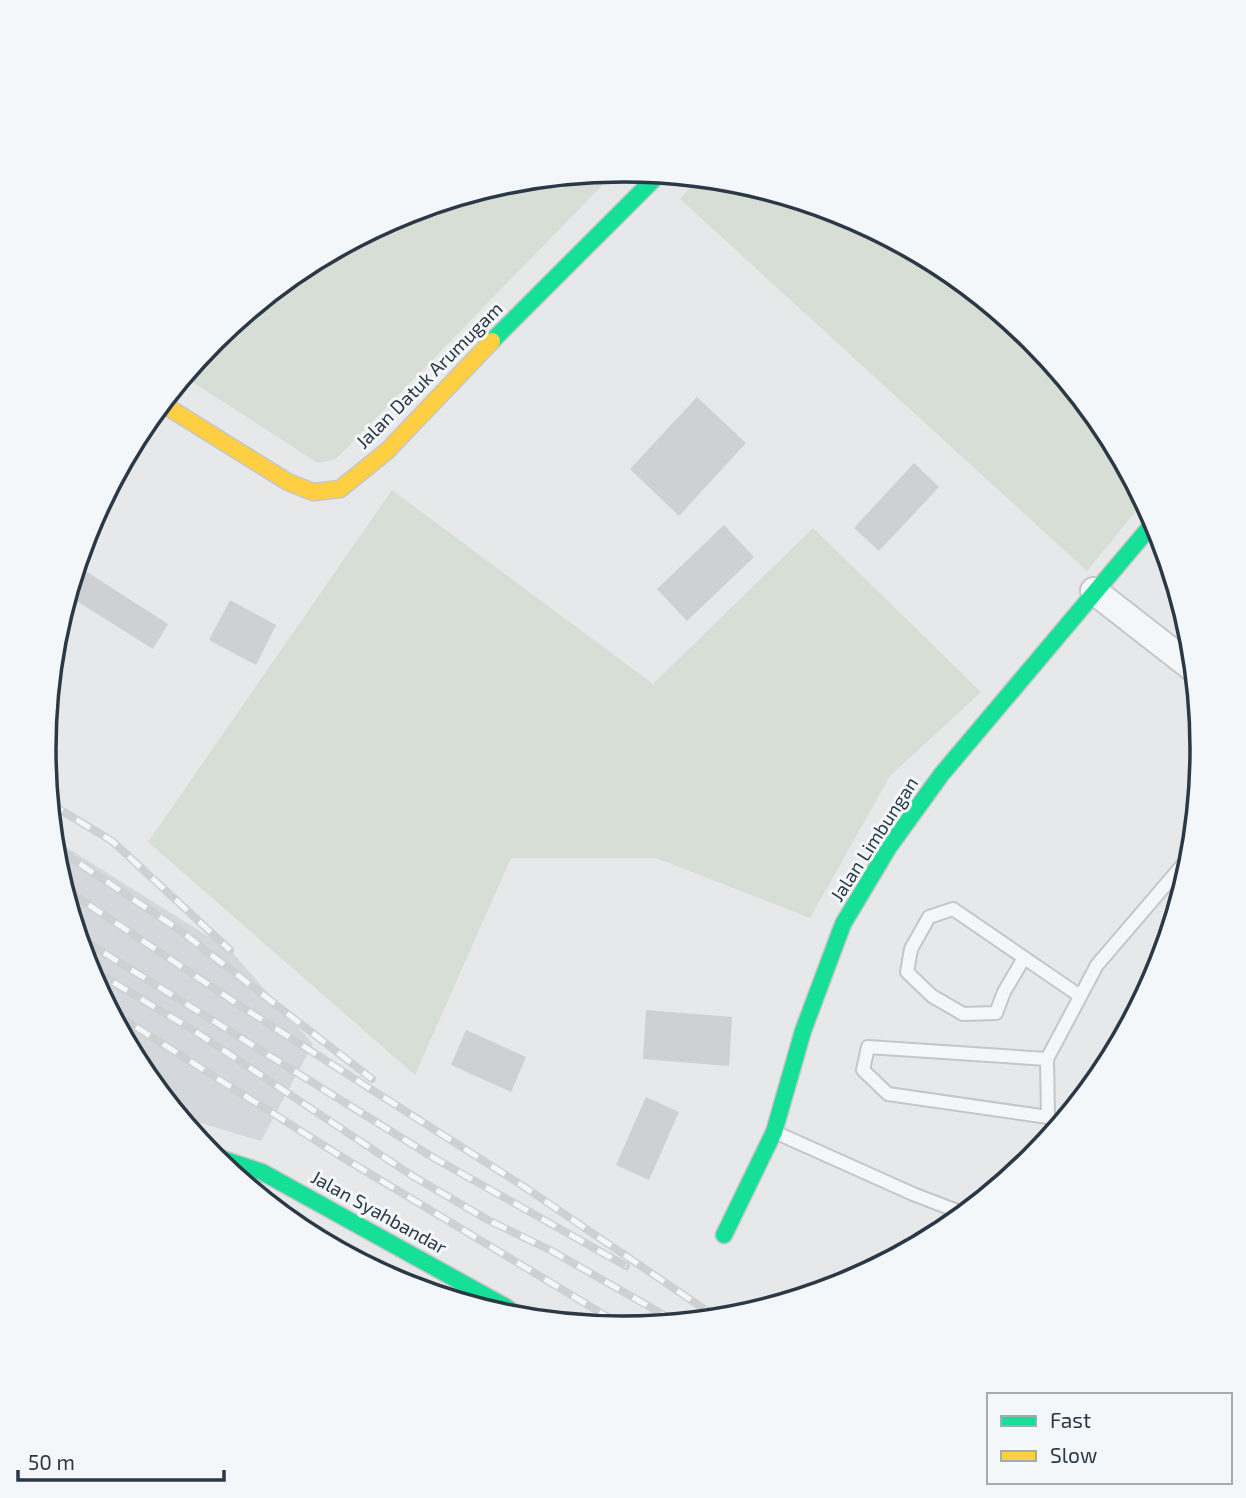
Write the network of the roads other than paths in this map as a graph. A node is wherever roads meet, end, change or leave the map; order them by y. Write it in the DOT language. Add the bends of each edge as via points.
graph roads {
  1 [pos="650,183"];
  2 [pos="170,409"];
  3 [pos="1146,530"];
  4 [pos="1094,591"];
  5 [pos="1183,660"];
  6 [pos="1176,872"];
  7 [pos="1024,958"];
  8 [pos="1080,996"];
  9 [pos="1047,1059"];
  10 [pos="1048,1117"];
  11 [pos="1052,1120"];
  12 [pos="774,1132"];
  13 [pos="237,1164"];
  14 [pos="953,1209"];
  15 [pos="724,1236"];
  16 [pos="497,1302"];
  1 -- 2 [label="street, Jalan Datuk Arumugam" via="387,451 340,489 313,492 288,482"];
  3 -- 4 [label="street, Jalan Limbungan"];
  4 -- 5 [label="street"];
  4 -- 12 [label="street, Jalan Limbungan" via="941,775 843,924 803,1031"];
  6 -- 8 [label="lane" via="1097,965"];
  7 -- 7 [label="lane" via="953,909 929,916 911,948 907,972 932,996 963,1014 996,1013"];
  7 -- 8 [label="lane"];
  8 -- 9 [label="lane"];
  9 -- 10 [label="lane"];
  9 -- 10 [label="lane" via="868,1047 863,1070 888,1094"];
  10 -- 11 [label="lane"];
  12 -- 14 [label="lane"];
  12 -- 15 [label="street, Jalan Limbungan"];
  13 -- 16 [label="street, Jalan Syahbandar" via="262,1172"];
}
